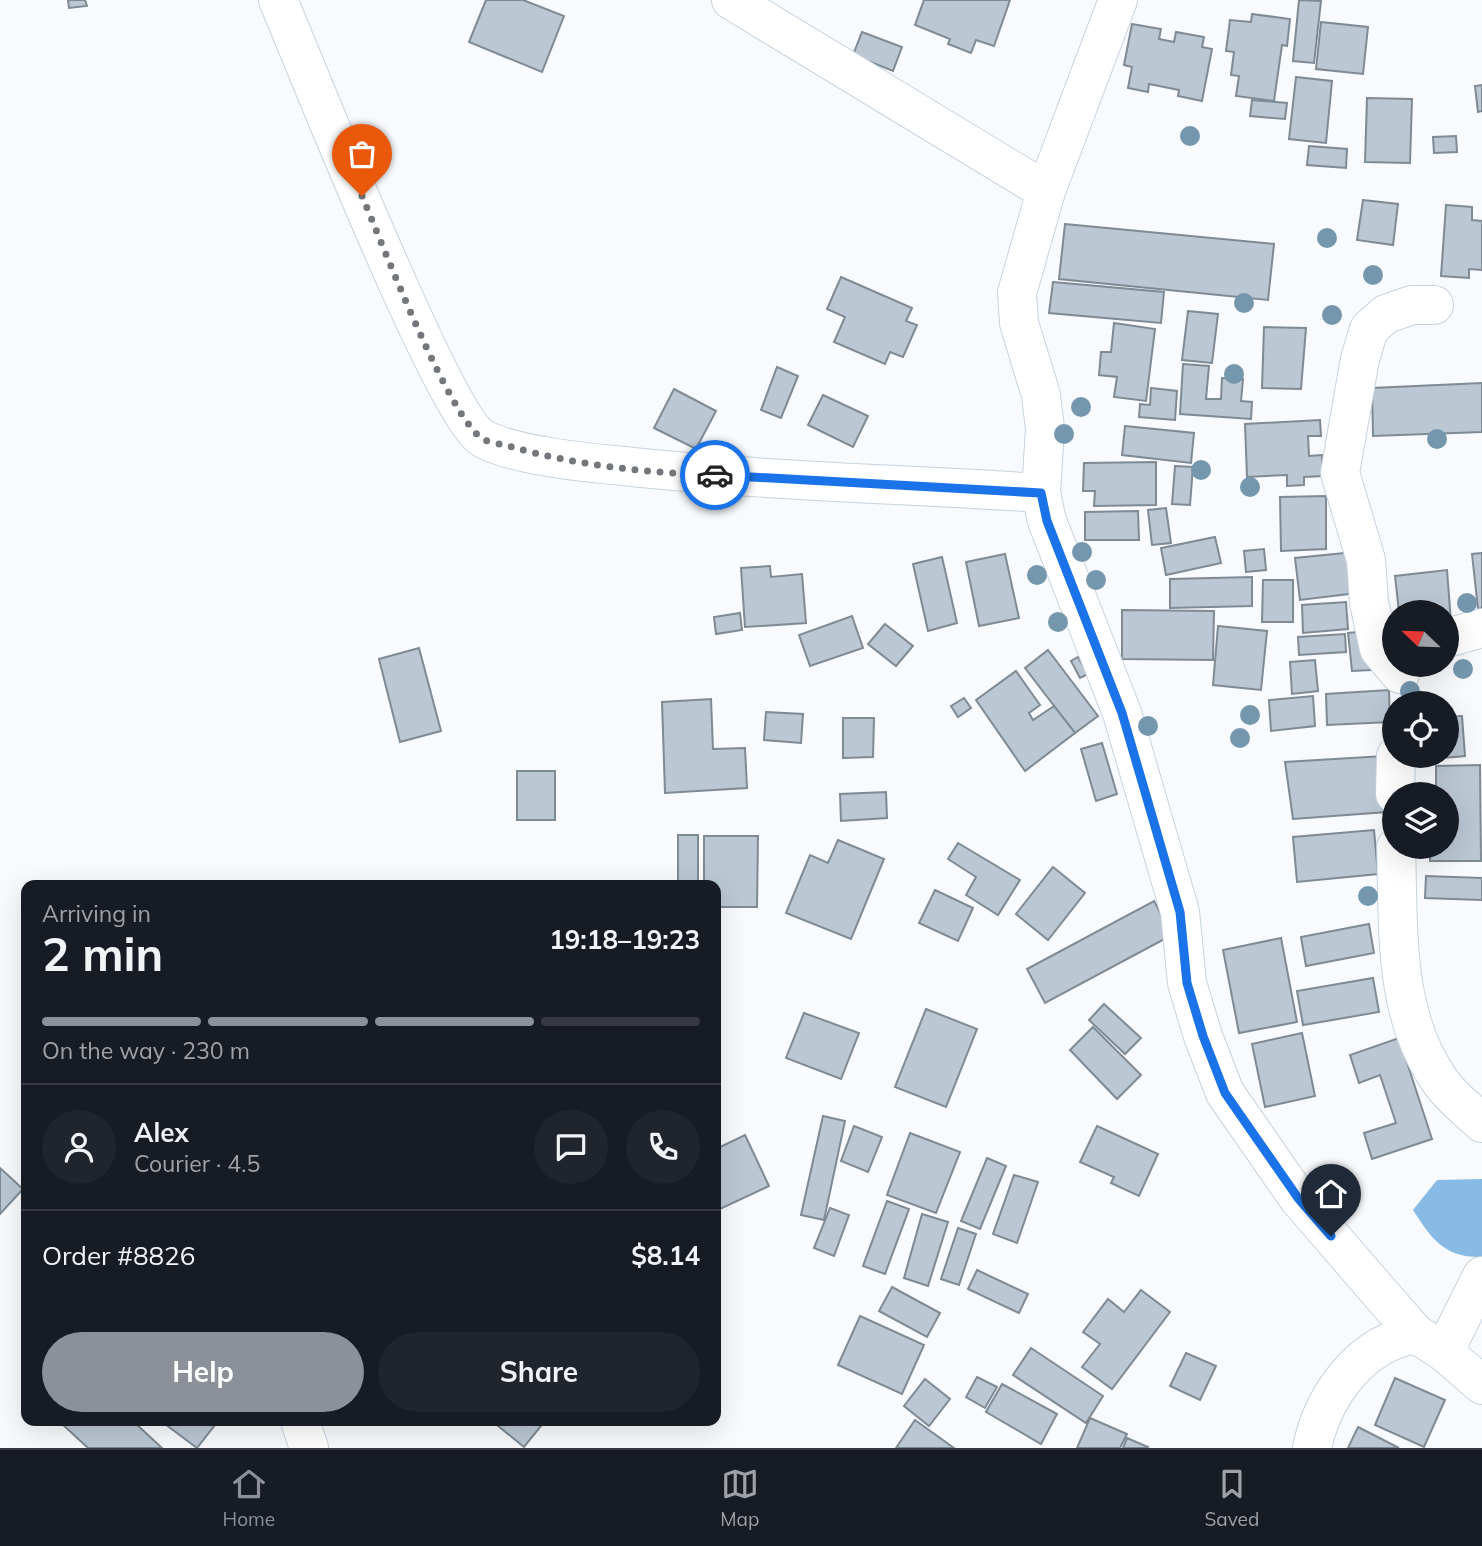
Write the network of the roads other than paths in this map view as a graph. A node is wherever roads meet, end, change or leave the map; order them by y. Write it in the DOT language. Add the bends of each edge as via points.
graph roads {
  1 [pos="278,0"];
  2 [pos="731,0"];
  3 [pos="1118,0"];
  4 [pos="1046,191"];
  5 [pos="1434,305"];
  6 [pos="1041,493"];
  7 [pos="1482,628"];
  8 [pos="1460,634"];
  9 [pos="1400,681"];
  10 [pos="1397,859"];
  11 [pos="1482,1123"];
  12 [pos="1482,1276"];
  13 [pos="1430,1343"];
  14 [pos="1482,1385"];
  15 [pos="302,1426"];
  16 [pos="309,1448"];
  17 [pos="1312,1448"];
  1 -- 6 [label="street" via="425,343 456,406 482,439 587,462 709,475"];
  2 -- 4 [label="street"];
  3 -- 4 [label="street"];
  4 -- 6 [label="street" via="1017,293 1019,323 1041,395 1045,429"];
  5 -- 9 [label="street" via="1399,309 1369,329 1340,473 1366,560 1379,649"];
  6 -- 13 [label="street" via="1047,521 1122,713 1180,912 1187,983 1225,1093 1298,1198"];
  7 -- 8 [label="street"];
  10 -- 11 [label="street" via="1402,990 1410,1024 1441,1083"];
  12 -- 13 [label="street"];
  13 -- 14 [label="street"];
  13 -- 17 [label="street" via="1400,1337 1374,1349 1352,1369 1321,1418"];
  15 -- 16 [label="street"];
}
